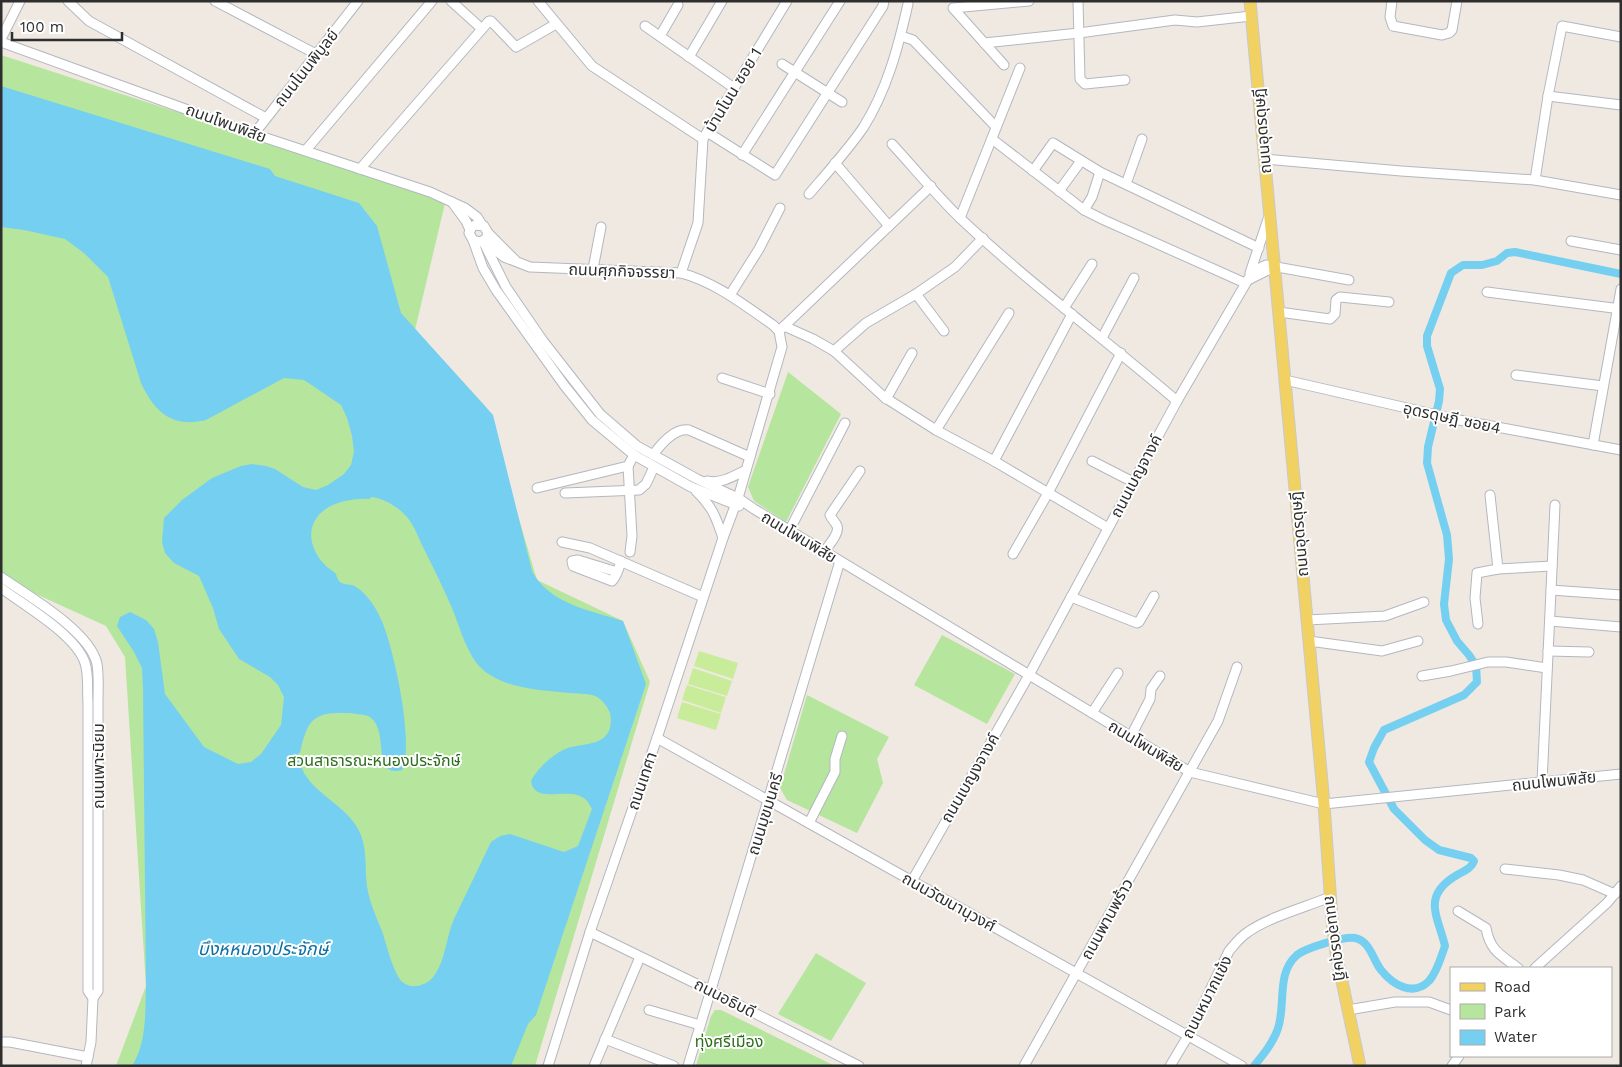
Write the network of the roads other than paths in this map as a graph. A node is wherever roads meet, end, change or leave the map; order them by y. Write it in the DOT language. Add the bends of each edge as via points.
graph roads {
  1 [pos="20,1"];
  2 [pos="215,1"];
  3 [pos="358,1"];
  4 [pos="432,1"];
  5 [pos="452,1"];
  6 [pos="538,1"];
  7 [pos="722,1"];
  8 [pos="787,1"];
  9 [pos="840,1"];
  10 [pos="884,1"];
  11 [pos="1030,1"];
  12 [pos="1078,1"];
  13 [pos="1250,1"];
  14 [pos="1392,1"];
  15 [pos="1457,1"];
  16 [pos="1009,2"];
  17 [pos="71,3"];
  18 [pos="908,4"];
  19 [pos="233,5"];
  20 [pos="678,5"];
  21 [pos="1251,16"];
  22 [pos="556,24"];
  23 [pos="645,26"];
  24 [pos="482,29"];
  25 [pos="1079,33"];
  26 [pos="660,36"];
  27 [pos="901,36"];
  28 [pos="1621,38"];
  29 [pos="1,41"];
  30 [pos="984,43"];
  31 [pos="316,54"];
  32 [pos="689,57"];
  33 [pos="782,64"];
  34 [pos="1004,65"];
  35 [pos="1020,68"];
  36 [pos="795,72"];
  37 [pos="1125,80"];
  38 [pos="734,88"];
  39 [pos="828,93"];
  40 [pos="1548,96"];
  41 [pos="842,102"];
  42 [pos="1621,105"];
  43 [pos="266,118"];
  44 [pos="996,127"];
  45 [pos="254,134"];
  46 [pos="705,136"];
  47 [pos="992,139"];
  48 [pos="1142,139"];
  49 [pos="892,144"];
  50 [pos="306,150"];
  51 [pos="742,155"];
  52 [pos="1264,159"];
  53 [pos="1081,161"];
  54 [pos="835,164"];
  55 [pos="360,169"];
  56 [pos="1033,171"];
  57 [pos="1100,172"];
  58 [pos="1534,180"];
  59 [pos="1126,184"];
  60 [pos="931,186"];
  61 [pos="1059,191"];
  62 [pos="809,194"];
  63 [pos="1621,194"];
  64 [pos="452,202"];
  65 [pos="780,208"];
  66 [pos="1084,210"];
  67 [pos="1270,215"];
  68 [pos="960,218"];
  69 [pos="482,224"];
  70 [pos="889,226"];
  71 [pos="601,227"];
  72 [pos="470,230"];
  73 [pos="486,237"];
  74 [pos="983,238"];
  75 [pos="472,240"];
  76 [pos="1572,241"];
  77 [pos="1259,248"];
  78 [pos="1621,250"];
  79 [pos="504,257"];
  80 [pos="516,260"];
  81 [pos="493,261"];
  82 [pos="1092,264"];
  83 [pos="1274,266"];
  84 [pos="593,269"];
  85 [pos="681,273"];
  86 [pos="1134,278"];
  87 [pos="1349,280"];
  88 [pos="1246,282"];
  89 [pos="1621,289"];
  90 [pos="1487,292"];
  91 [pos="916,294"];
  92 [pos="730,295"];
  93 [pos="1389,302"];
  94 [pos="1064,308"];
  95 [pos="1619,309"];
  96 [pos="1279,312"];
  97 [pos="1009,313"];
  98 [pos="1072,314"];
  99 [pos="781,328"];
  100 [pos="944,331"];
  101 [pos="1102,338"];
  102 [pos="834,351"];
  103 [pos="912,353"];
  104 [pos="1121,353"];
  105 [pos="1516,375"];
  106 [pos="722,378"];
  107 [pos="1285,380"];
  108 [pos="1603,386"];
  109 [pos="770,394"];
  110 [pos="886,399"];
  111 [pos="1177,401"];
  112 [pos="845,423"];
  113 [pos="936,430"];
  114 [pos="1593,445"];
  115 [pos="1621,450"];
  116 [pos="634,455"];
  117 [pos="653,455"];
  118 [pos="750,457"];
  119 [pos="994,461"];
  120 [pos="1092,461"];
  121 [pos="628,466"];
  122 [pos="654,466"];
  123 [pos="746,470"];
  124 [pos="860,471"];
  125 [pos="697,479"];
  126 [pos="1133,482"];
  127 [pos="691,487"];
  128 [pos="537,488"];
  129 [pos="630,490"];
  130 [pos="565,493"];
  131 [pos="1048,493"];
  132 [pos="1490,495"];
  133 [pos="736,501"];
  134 [pos="1555,505"];
  135 [pos="1108,528"];
  136 [pos="789,531"];
  137 [pos="722,538"];
  138 [pos="562,542"];
  139 [pos="630,552"];
  140 [pos="824,552"];
  141 [pos="1013,554"];
  142 [pos="621,561"];
  143 [pos="840,561"];
  144 [pos="1552,566"];
  145 [pos="1498,569"];
  146 [pos="617,572"];
  147 [pos="1,577"];
  148 [pos="1,588"];
  149 [pos="1551,590"];
  150 [pos="1154,596"];
  151 [pos="1621,596"];
  152 [pos="703,597"];
  153 [pos="1071,597"];
  154 [pos="1424,602"];
  155 [pos="1307,620"];
  156 [pos="1550,621"];
  157 [pos="1478,624"];
  158 [pos="1621,627"];
  159 [pos="1309,641"];
  160 [pos="1418,641"];
  161 [pos="1548,652"];
  162 [pos="1589,652"];
  163 [pos="1237,667"];
  164 [pos="1548,668"];
  165 [pos="1118,673"];
  166 [pos="1029,675"];
  167 [pos="1160,676"];
  168 [pos="1422,676"];
  169 [pos="1092,713"];
  170 [pos="842,736"];
  171 [pos="1131,736"];
  172 [pos="657,738"];
  173 [pos="1190,772"];
  174 [pos="1621,774"];
  175 [pos="1542,782"];
  176 [pos="769,800"];
  177 [pos="1324,804"];
  178 [pos="809,823"];
  179 [pos="1505,869"];
  180 [pos="912,881"];
  181 [pos="1618,890"];
  182 [pos="1330,897"];
  183 [pos="1458,911"];
  184 [pos="590,932"];
  185 [pos="640,957"];
  186 [pos="1517,967"];
  187 [pos="1536,967"];
  188 [pos="1076,973"];
  189 [pos="711,991"];
  190 [pos="93,998"];
  191 [pos="649,1010"];
  192 [pos="1348,1010"];
  193 [pos="1450,1010"];
  194 [pos="700,1025"];
  195 [pos="1188,1036"];
  196 [pos="605,1039"];
  197 [pos="1,1042"];
  198 [pos="87,1061"];
  199 [pos="548,1066"];
  200 [pos="594,1066"];
  201 [pos="674,1066"];
  202 [pos="688,1066"];
  203 [pos="859,1066"];
  204 [pos="1024,1066"];
  205 [pos="1170,1066"];
  206 [pos="1242,1066"];
  207 [pos="1360,1066"];
  1 -- 29 [label="street"];
  2 -- 19 [label="street"];
  3 -- 31 [label="street, ถนนโนนพิบูลย์"];
  4 -- 50 [label="street"];
  5 -- 24 [label="street"];
  6 -- 22 [label="street"];
  7 -- 32 [label="street"];
  8 -- 38 [label="street, บ้านโนน ซอย 1"];
  9 -- 36 [label="street"];
  10 -- 39 [label="street"];
  11 -- 16 [label="street"];
  12 -- 25 [label="street"];
  13 -- 21 [label="main road, ถนนอุดรดุษฎี"];
  14 -- 15 [label="street" via="1390,22 1393,26 1442,35 1452,30"];
  16 -- 30 [label="street" via="953,8"];
  17 -- 43 [label="street" via="89,21"];
  18 -- 27 [label="street"];
  19 -- 31 [label="street"];
  20 -- 26 [label="street"];
  21 -- 25 [label="street" via="1197,22 1175,20"];
  21 -- 52 [label="main road, ถนนอุดรดุษฎี"];
  22 -- 24 [label="street" via="518,47 491,21"];
  22 -- 46 [label="street" via="592,66"];
  23 -- 26 [label="street"];
  24 -- 55 [label="street"];
  25 -- 30 [label="street"];
  25 -- 37 [label="street" via="1080,79 1084,84"];
  26 -- 32 [label="street"];
  27 -- 44 [label="street" via="913,40"];
  27 -- 54 [label="street" via="891,70 876,103 862,129"];
  28 -- 40 [label="street" via="1562,26"];
  29 -- 45 [label="street, ถนนโพนพิสัย"];
  30 -- 34 [label="street"];
  31 -- 43 [label="street, ถนนโนนพิบูลย์"];
  32 -- 38 [label="street"];
  33 -- 36 [label="street"];
  35 -- 44 [label="street"];
  36 -- 39 [label="street"];
  36 -- 51 [label="street"];
  38 -- 46 [label="street, บ้านโนน ซอย 1"];
  39 -- 41 [label="street"];
  39 -- 51 [label="street" via="774,175"];
  40 -- 42 [label="street"];
  40 -- 58 [label="street"];
  43 -- 45 [label="street, ถนนโนนพิบูลย์"];
  44 -- 47 [label="street"];
  45 -- 50 [label="street, ถนนโพนพิสัย"];
  46 -- 51 [label="street"];
  46 -- 85 [label="street, บ้านโนน ซอย 1" via="698,223"];
  47 -- 56 [label="street"];
  47 -- 68 [label="street"];
  48 -- 59 [label="street"];
  49 -- 60 [label="street"];
  50 -- 55 [label="street, ถนนโพนพิสัย"];
  52 -- 58 [label="street"];
  52 -- 67 [label="main road, ถนนอุดรดุษฎี"];
  53 -- 56 [label="street" via="1053,143"];
  53 -- 57 [label="street"];
  53 -- 61 [label="street"];
  54 -- 62 [label="street"];
  54 -- 70 [label="street"];
  55 -- 64 [label="street, ถนนโพนพิสัย"];
  56 -- 61 [label="street"];
  57 -- 59 [label="street"];
  57 -- 66 [label="street"];
  58 -- 63 [label="street"];
  59 -- 77 [label="street"];
  60 -- 68 [label="street"];
  60 -- 70 [label="street"];
  61 -- 66 [label="street"];
  64 -- 69 [label="street, ถนนโพนพิสัย" via="472,212"];
  64 -- 72 [label="street"];
  65 -- 92 [label="street"];
  66 -- 88 [label="street"];
  67 -- 77 [label="street, ถนนเบญจางค์"];
  67 -- 83 [label="main road, ถนนอุดรดุษฎี"];
  68 -- 74 [label="street"];
  69 -- 72 [label="street"];
  69 -- 73 [label="street" via="486,228"];
  70 -- 99 [label="street"];
  71 -- 84 [label="street"];
  72 -- 75 [label="street"];
  73 -- 75 [label="street" via="480,242"];
  73 -- 79 [label="street, ถนนศุภกิจจรรยา"];
  73 -- 80 [label="street, ถนนศุภกิจจรรยา"];
  73 -- 81 [label="street, ถนนโพนพิสัย"];
  74 -- 91 [label="street" via="956,268"];
  74 -- 94 [label="street"];
  75 -- 116 [label="street, ถนนโพนพิสัย" via="496,290 564,385 592,420"];
  76 -- 78 [label="street"];
  77 -- 88 [label="street, ถนนเบญจางค์"];
  79 -- 80 [label="street, ถนนศุภกิจจรรยา"];
  79 -- 81 [label="street"];
  80 -- 84 [label="street, ถนนศุภกิจจรรยา" via="540,268"];
  81 -- 117 [label="street, ถนนโพนพิสัย" via="506,287 543,341 600,414 637,446"];
  82 -- 94 [label="street"];
  83 -- 87 [label="street"];
  83 -- 88 [label="street, ถนนเบญจางค์" via="1261,266"];
  83 -- 96 [label="main road, ถนนอุดรดุษฎี"];
  84 -- 85 [label="street, ถนนศุภกิจจรรยา"];
  85 -- 92 [label="street, ถนนศุภกิจจรรยา"];
  86 -- 101 [label="street"];
  88 -- 111 [label="street, ถนนเบญจางค์"];
  89 -- 95 [label="street"];
  90 -- 95 [label="street"];
  91 -- 100 [label="street"];
  91 -- 102 [label="street" via="866,323"];
  92 -- 99 [label="street, ถนนศุภกิจจรรยา"];
  93 -- 96 [label="street" via="1340,297 1330,319"];
  94 -- 98 [label="street"];
  95 -- 108 [label="street"];
  96 -- 107 [label="main road, ถนนอุดรดุษฎี"];
  97 -- 113 [label="street"];
  98 -- 101 [label="street"];
  98 -- 119 [label="street"];
  99 -- 102 [label="street, ถนนศุภกิจจรรยา" via="813,339"];
  99 -- 109 [label="street" via="782,347"];
  101 -- 104 [label="street"];
  102 -- 110 [label="street, ถนนศุภกิจจรรยา"];
  103 -- 110 [label="street"];
  104 -- 111 [label="street"];
  104 -- 131 [label="street"];
  105 -- 108 [label="street"];
  106 -- 109 [label="street"];
  107 -- 114 [label="street, อุดรดุษฎี ซอย4" via="1429,414"];
  107 -- 155 [label="main road, ถนนอุดรดุษฎี"];
  108 -- 114 [label="street"];
  109 -- 118 [label="street"];
  110 -- 113 [label="street, ถนนศุภกิจจรรยา"];
  111 -- 126 [label="street, ถนนเบญจางค์"];
  112 -- 136 [label="street"];
  113 -- 119 [label="street, ถนนศุภกิจจรรยา"];
  114 -- 115 [label="street, อุดรดุษฎี ซอย4"];
  116 -- 121 [label="street"];
  116 -- 122 [label="street, ถนนโพนพิสัย"];
  117 -- 118 [label="street" via="682,429"];
  117 -- 125 [label="street, ถนนโพนพิสัย"];
  118 -- 123 [label="street"];
  119 -- 131 [label="street, ถนนศุภกิจจรรยา"];
  120 -- 126 [label="street"];
  121 -- 128 [label="street"];
  121 -- 129 [label="street"];
  122 -- 127 [label="street, ถนนโพนพิสัย"];
  122 -- 129 [label="street" via="640,490"];
  123 -- 125 [label="street" via="714,483"];
  123 -- 133 [label="street"];
  124 -- 140 [label="street" via="830,515 837,531"];
  125 -- 133 [label="street, ถนนโพนพิสัย"];
  126 -- 135 [label="street, ถนนเบญจางค์"];
  127 -- 133 [label="street, ถนนโพนพิสัย"];
  127 -- 137 [label="street" via="716,516"];
  129 -- 130 [label="street"];
  129 -- 139 [label="street"];
  131 -- 135 [label="street, ถนนศุภกิจจรรยา"];
  131 -- 141 [label="street"];
  132 -- 145 [label="street"];
  133 -- 136 [label="street, ถนนโพนพิสัย"];
  133 -- 137 [label="street, ถนนเทศา"];
  134 -- 144 [label="street"];
  135 -- 153 [label="street, ถนนเบญจางค์"];
  136 -- 140 [label="street, ถนนโพนพิสัย"];
  137 -- 152 [label="street, ถนนเทศา"];
  138 -- 142 [label="street" via="590,548"];
  140 -- 143 [label="street, ถนนโพนพิสัย"];
  142 -- 146 [label="street"];
  142 -- 152 [label="street"];
  143 -- 166 [label="street, ถนนโพนพิสัย"];
  143 -- 176 [label="street, ถนนมุขมนครี"];
  144 -- 145 [label="street"];
  144 -- 149 [label="street"];
  145 -- 157 [label="street" via="1477,573"];
  147 -- 190 [label="street, ถนนเพาะนิยม" via="68,624 91,649 96,663 98,991"];
  148 -- 190 [label="street, ถนนเพาะนิยม" via="62,632 82,654 86,665 88,991"];
  149 -- 151 [label="street"];
  149 -- 156 [label="street"];
  150 -- 153 [label="street" via="1137,623"];
  152 -- 172 [label="street, ถนนเทศา"];
  153 -- 166 [label="street, ถนนเบญจางค์"];
  154 -- 155 [label="street" via="1385,616"];
  155 -- 159 [label="main road, ถนนอุดรดุษฎี"];
  156 -- 158 [label="street"];
  156 -- 161 [label="street"];
  159 -- 160 [label="street" via="1382,651"];
  159 -- 177 [label="main road, ถนนอุดรดุษฎี"];
  161 -- 162 [label="street"];
  161 -- 164 [label="street"];
  163 -- 173 [label="street, ถนนพานพร้าว" via="1218,721"];
  164 -- 168 [label="street" via="1488,662"];
  164 -- 175 [label="street"];
  165 -- 169 [label="street"];
  166 -- 169 [label="street, ถนนโพนพิสัย"];
  166 -- 180 [label="street, ถนนเบญงจางค์"];
  167 -- 171 [label="street"];
  169 -- 171 [label="street, ถนนโพนพิสัย"];
  170 -- 178 [label="street" via="835,772"];
  171 -- 173 [label="street, ถนนโพนพิสัย"];
  172 -- 176 [label="street, ถนนวัฒนานุวงศ์"];
  172 -- 184 [label="street, ถนนเทศา"];
  173 -- 177 [label="street, ถนนโพนพิสัย"];
  173 -- 188 [label="street, ถนนพานพร้าว"];
  174 -- 175 [label="street, ถนนโพนพิสัย"];
  175 -- 177 [label="street, ถนนโพนพิสัย"];
  176 -- 178 [label="street, ถนนวัฒนานุวงศ์"];
  176 -- 189 [label="street, ถนนมุขมนครี"];
  177 -- 182 [label="main road, ถนนอุดรดุษฎี"];
  178 -- 180 [label="street, ถนนวัฒนานุวงศ์"];
  179 -- 181 [label="street" via="1559,875"];
  180 -- 188 [label="street, ถนนวัฒนานุวงศ์"];
  181 -- 187 [label="street"];
  182 -- 192 [label="main road, ถนนอุดรดุษฎี" via="1336,953"];
  182 -- 195 [label="street, ถนนหมากแข้ง" via="1257,926 1236,942"];
  183 -- 186 [label="street" via="1486,928 1491,947"];
  184 -- 185 [label="street, ถนนอธิบดี"];
  184 -- 199 [label="street, ถนนเทศา"];
  185 -- 189 [label="street, ถนนอธิบดี"];
  185 -- 196 [label="street"];
  188 -- 195 [label="street, ถนนวัฒนานุวงศ์"];
  188 -- 204 [label="street, ถนนพานพร้าว"];
  189 -- 194 [label="street, ถนนมุขมนครี"];
  189 -- 203 [label="street, ถนนอธิบดี"];
  190 -- 198 [label="street, ถนนเพาะนิยม" via="92,1042"];
  191 -- 194 [label="street"];
  192 -- 193 [label="street" via="1395,1002 1429,1002"];
  192 -- 207 [label="main road, ถนนอุดรดุษฎี"];
  194 -- 202 [label="street, ถนนมุขมนครี"];
  195 -- 205 [label="street, ถนนหมากแข้ง"];
  195 -- 206 [label="street, ถนนวัฒนานุวงศ์"];
  196 -- 200 [label="street"];
  196 -- 201 [label="street"];
  197 -- 198 [label="street"];
}
